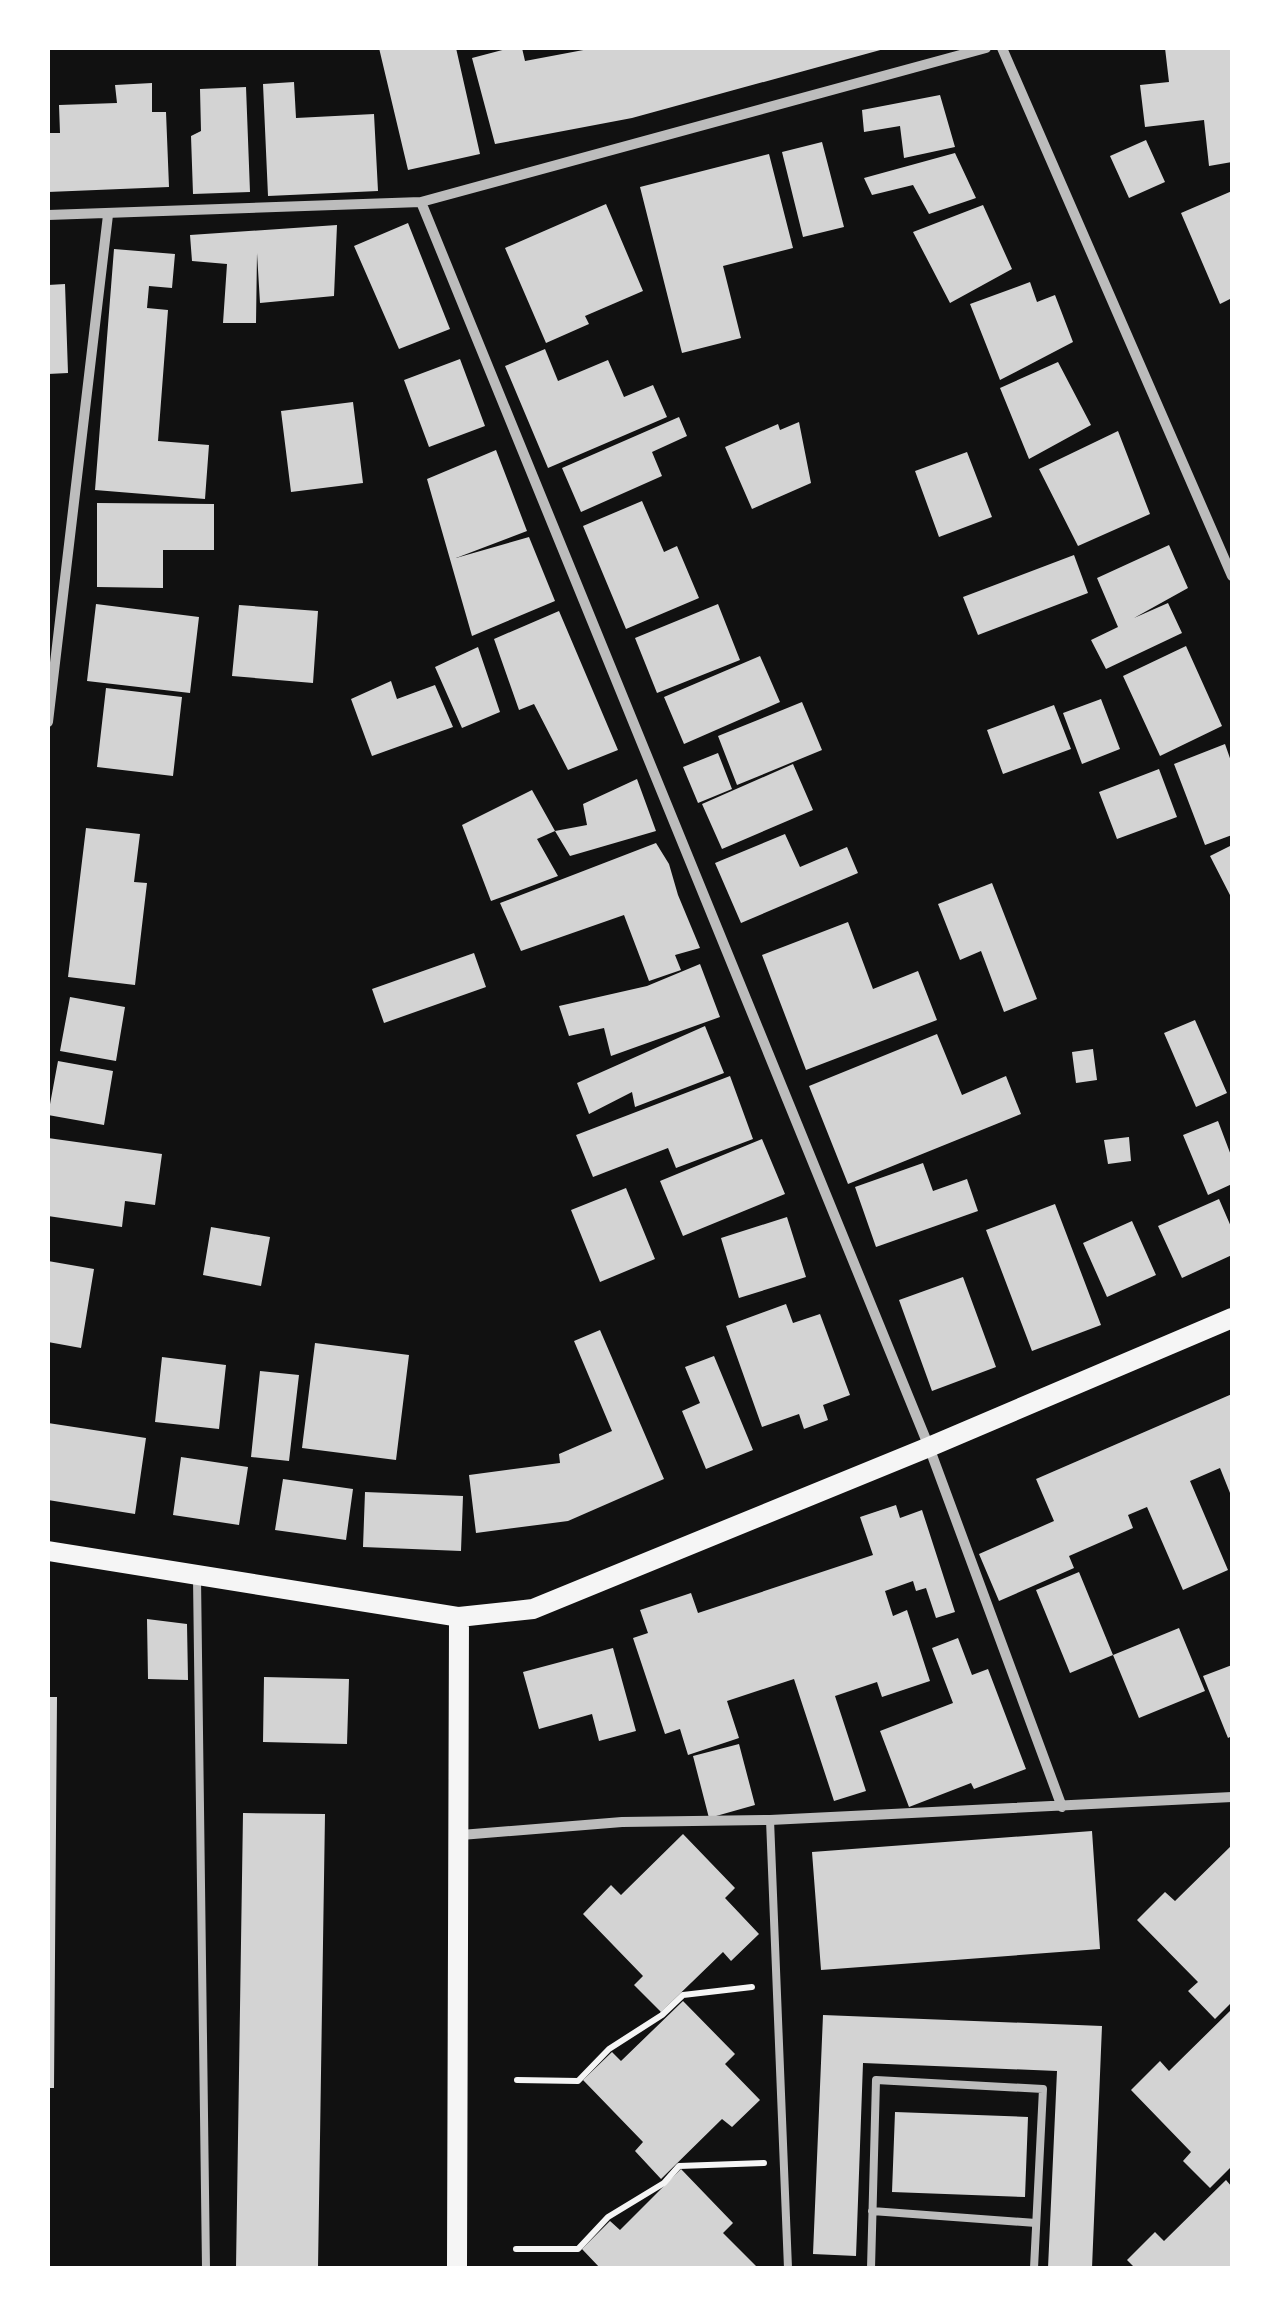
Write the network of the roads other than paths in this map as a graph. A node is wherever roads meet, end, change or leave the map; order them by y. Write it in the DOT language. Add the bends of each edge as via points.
graph roads {
  1 [pos="986,48"];
  2 [pos="1002,48"];
  3 [pos="421,202"];
  4 [pos="48,215"];
  5 [pos="108,215"];
  6 [pos="1232,576"];
  7 [pos="48,722"];
  8 [pos="1232,1318"];
  9 [pos="929,1447"];
  10 [pos="48,1551"];
  11 [pos="197,1574"];
  12 [pos="459,1617"];
  13 [pos="1232,1797"];
  14 [pos="1062,1808"];
  15 [pos="770,1820"];
  16 [pos="460,1836"];
  17 [pos="872,2211"];
  18 [pos="1036,2224"];
  19 [pos="206,2268"];
  20 [pos="457,2268"];
  21 [pos="788,2268"];
  22 [pos="870,2268"];
  23 [pos="1034,2268"];
  1 -- 3 [label="street"];
  2 -- 6 [label="street"];
  3 -- 5 [label="street"];
  3 -- 9 [label="street"];
  4 -- 5 [label="street"];
  5 -- 7 [label="street"];
  8 -- 9 [label="main road"];
  9 -- 12 [label="main road" via="533,1609"];
  9 -- 14 [label="street"];
  10 -- 11 [label="main road"];
  11 -- 12 [label="main road"];
  11 -- 19 [label="lane"];
  12 -- 16 [label="main road"];
  13 -- 14 [label="street"];
  14 -- 15 [label="street"];
  15 -- 16 [label="street" via="622,1822"];
  15 -- 21 [label="lane"];
  16 -- 20 [label="main road"];
  17 -- 18 [label="lane"];
  17 -- 18 [label="lane" via="876,2080 1043,2089"];
  17 -- 22 [label="lane"];
  18 -- 23 [label="lane"];
}
